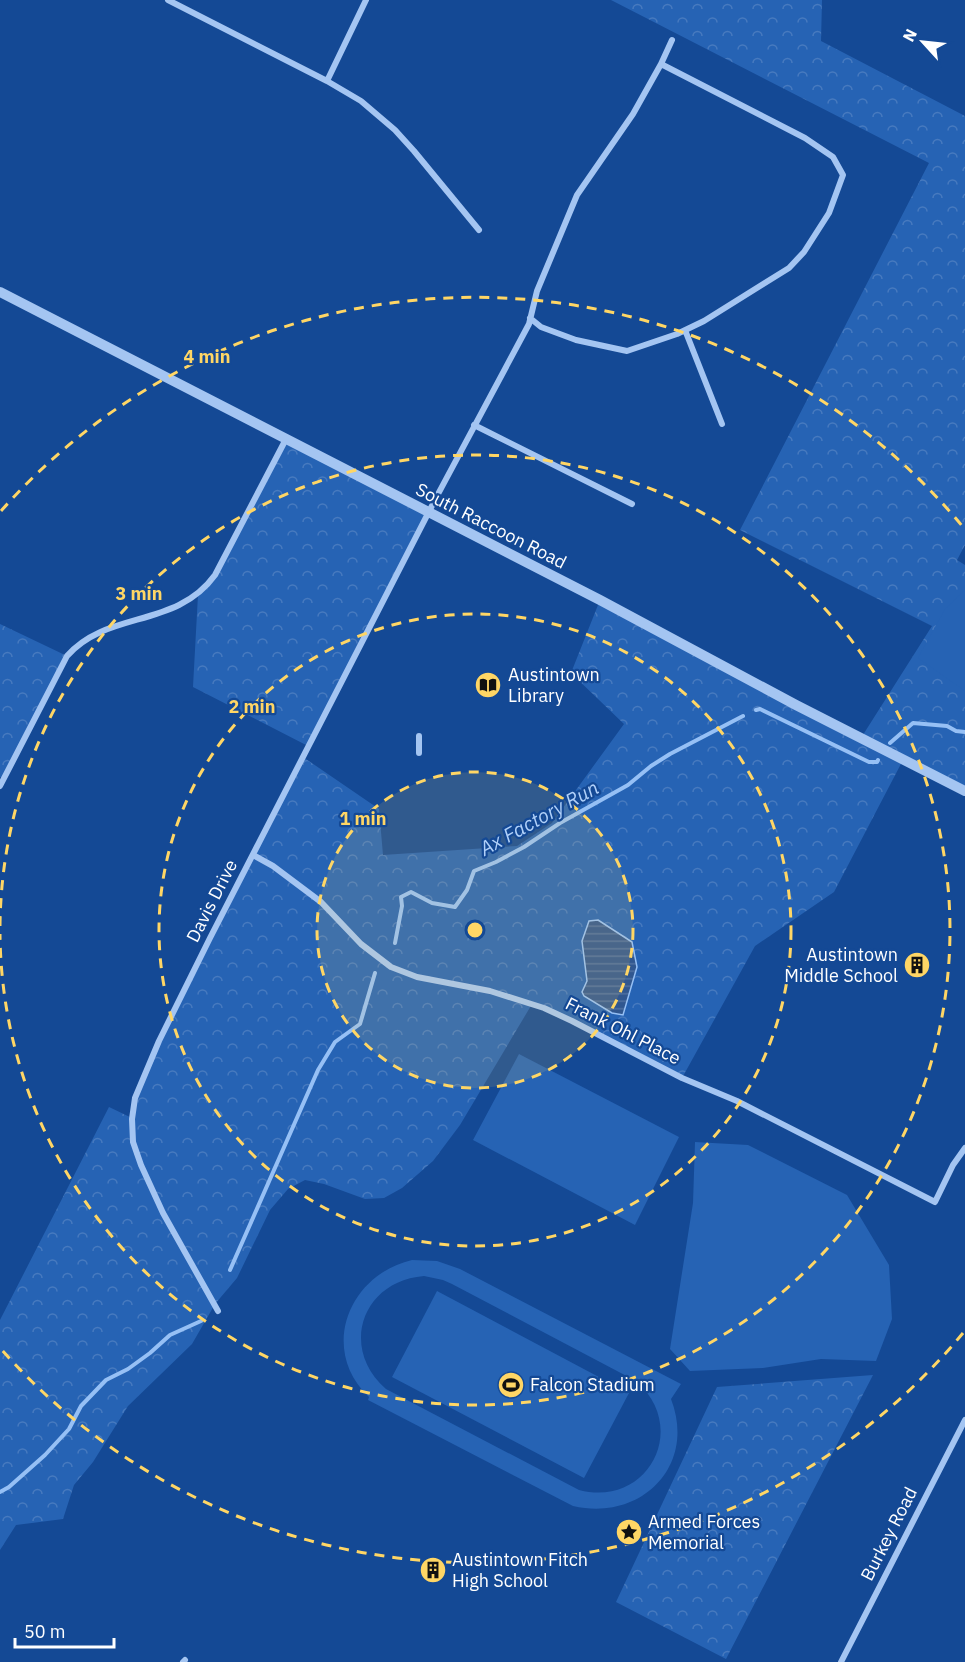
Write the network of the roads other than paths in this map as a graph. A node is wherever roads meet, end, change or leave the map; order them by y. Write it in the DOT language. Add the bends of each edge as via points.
graph roads {
  1 [pos="168,0"];
  2 [pos="366,0"];
  3 [pos="672,40"];
  4 [pos="661,64"];
  5 [pos="327,81"];
  6 [pos="479,230"];
  7 [pos="0,292"];
  8 [pos="530,318"];
  9 [pos="685,330"];
  10 [pos="722,424"];
  11 [pos="474,425"];
  12 [pos="286,439"];
  13 [pos="633,504"];
  14 [pos="429,512"];
  15 [pos="419,736"];
  16 [pos="419,753"];
  17 [pos="0,786"];
  18 [pos="965,792"];
  19 [pos="253,855"];
  20 [pos="965,1148"];
  21 [pos="218,1311"];
  22 [pos="965,1420"];
  23 [pos="841,1662"];
  1 -- 5 [label="street"];
  2 -- 5 [label="street"];
  3 -- 4 [label="street, Davis Drive"];
  4 -- 8 [label="street, Davis Drive" via="633,114 577,195"];
  4 -- 9 [label="street" via="805,138 833,157 843,176 829,213 789,268"];
  5 -- 6 [label="street" via="361,101 395,130"];
  7 -- 12 [label="street, South Raccoon Road"];
  8 -- 9 [label="street" via="541,327 576,340 627,351"];
  8 -- 11 [label="street, Davis Drive"];
  9 -- 10 [label="street"];
  11 -- 13 [label="street"];
  11 -- 14 [label="street, Davis Drive"];
  12 -- 14 [label="street, South Raccoon Road"];
  12 -- 17 [label="street" via="209,584 183,604 95,633 76,645"];
  14 -- 18 [label="street, South Raccoon Road"];
  14 -- 19 [label="street, Davis Drive"];
  15 -- 16 [label="street"];
  19 -- 20 [label="street, Frank Ohl Place" via="321,902 391,968 544,1008 934,1202"];
  19 -- 21 [label="street, Davis Drive" via="159,1041 135,1098 132,1119 133,1142 163,1212"];
  22 -- 23 [label="street, Burkey Road"];
}
